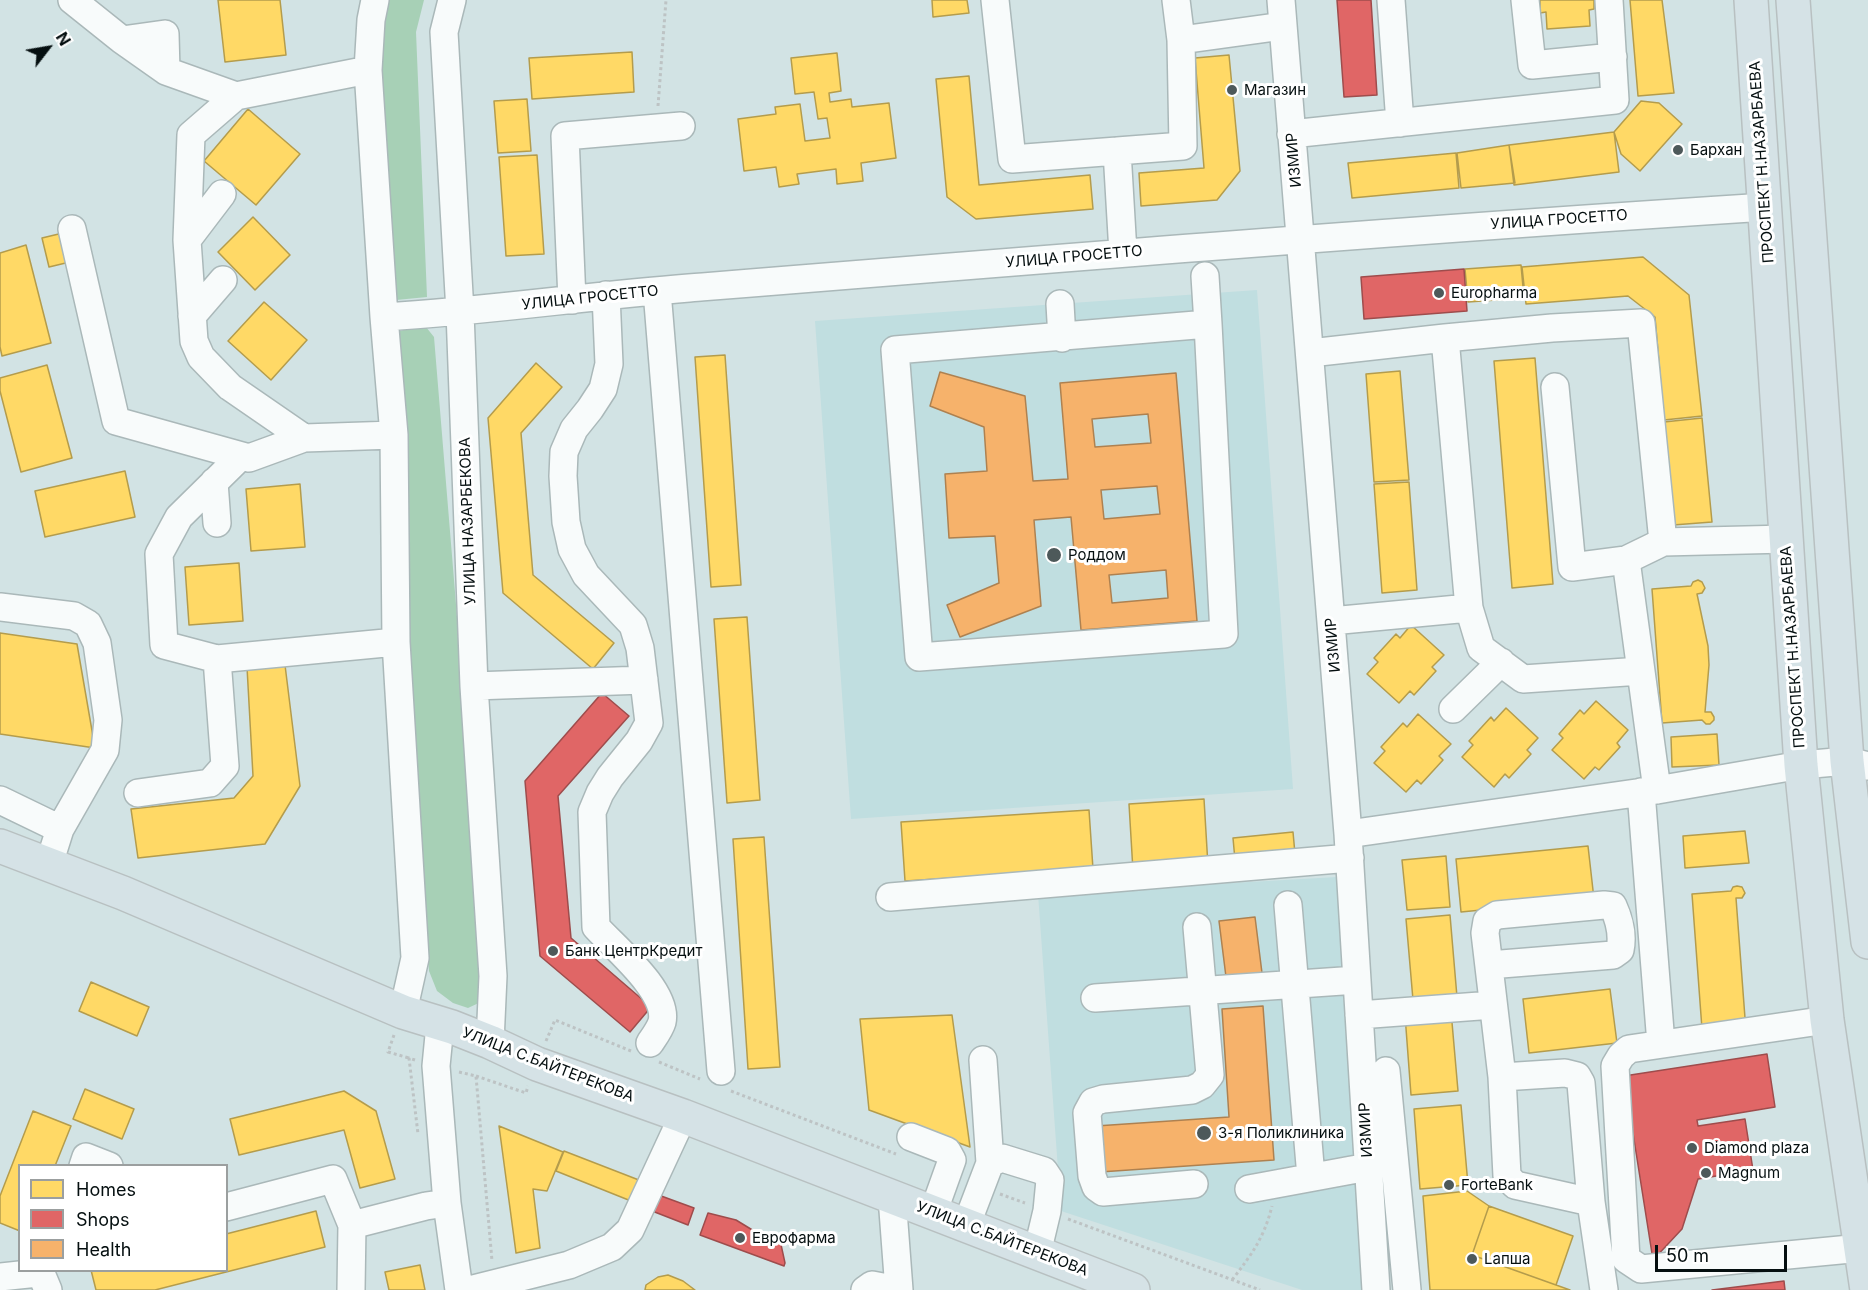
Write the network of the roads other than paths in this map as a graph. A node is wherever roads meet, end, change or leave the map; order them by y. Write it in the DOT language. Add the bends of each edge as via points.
graph roads {
  1 [pos="72,0"];
  2 [pos="375,0"];
  3 [pos="452,0"];
  4 [pos="995,0"];
  5 [pos="1176,0"];
  6 [pos="1391,0"];
  7 [pos="1525,0"];
  8 [pos="1609,0"];
  9 [pos="1751,0"];
  10 [pos="1792,0"];
  11 [pos="1282,13"];
  12 [pos="1181,40"];
  13 [pos="1613,57"];
  14 [pos="368,70"];
  15 [pos="236,96"];
  16 [pos="1400,123"];
  17 [pos="669,127"];
  18 [pos="1291,134"];
  19 [pos="1117,151"];
  20 [pos="222,194"];
  21 [pos="1766,207"];
  22 [pos="72,229"];
  23 [pos="1300,239"];
  24 [pos="187,240"];
  25 [pos="1123,254"];
  26 [pos="1206,276"];
  27 [pos="223,280"];
  28 [pos="657,291"];
  29 [pos="606,295"];
  30 [pos="572,300"];
  31 [pos="1060,304"];
  32 [pos="460,312"];
  33 [pos="192,316"];
  34 [pos="384,317"];
  35 [pos="1208,324"];
  36 [pos="1062,338"];
  37 [pos="1445,338"];
  38 [pos="1310,353"];
  39 [pos="1555,387"];
  40 [pos="394,435"];
  41 [pos="304,438"];
  42 [pos="240,457"];
  43 [pos="214,482"];
  44 [pos="217,523"];
  45 [pos="1786,538"];
  46 [pos="1663,542"];
  47 [pos="1626,560"];
  48 [pos="0,607"];
  49 [pos="1469,608"];
  50 [pos="1331,621"];
  51 [pos="396,642"];
  52 [pos="217,659"];
  53 [pos="1501,662"];
  54 [pos="1641,671"];
  55 [pos="644,681"];
  56 [pos="474,686"];
  57 [pos="1453,709"];
  58 [pos="1858,764"];
  59 [pos="1801,765"];
  60 [pos="1649,791"];
  61 [pos="138,793"];
  62 [pos="0,800"];
  63 [pos="60,829"];
  64 [pos="0,846"];
  65 [pos="1349,846"];
  66 [pos="49,864"];
  67 [pos="890,897"];
  68 [pos="1288,905"];
  69 [pos="1197,927"];
  70 [pos="1868,942"];
  71 [pos="1489,965"];
  72 [pos="1357,980"];
  73 [pos="1294,985"];
  74 [pos="1203,991"];
  75 [pos="1095,998"];
  76 [pos="1493,1005"];
  77 [pos="403,1012"];
  78 [pos="1359,1015"];
  79 [pos="1827,1020"];
  80 [pos="440,1025"];
  81 [pos="490,1042"];
  82 [pos="1661,1044"];
  83 [pos="645,1051"];
  84 [pos="983,1060"];
  85 [pos="1386,1071"];
  86 [pos="1502,1077"];
  87 [pos="719,1081"];
  88 [pos="683,1116"];
  89 [pos="908,1147"];
  90 [pos="84,1164"];
  91 [pos="104,1164"];
  92 [pos="1368,1167"];
  93 [pos="986,1175"];
  94 [pos="1311,1178"];
  95 [pos="1194,1184"];
  96 [pos="1249,1189"];
  97 [pos="892,1197"];
  98 [pos="1592,1202"];
  99 [pos="447,1203"];
  100 [pos="228,1206"];
  101 [pos="933,1213"];
  102 [pos="352,1225"];
  103 [pos="966,1226"];
  104 [pos="1861,1248"];
  105 [pos="1037,1253"];
  106 [pos="0,1277"];
  107 [pos="1114,1287"];
  108 [pos="48,1290"];
  109 [pos="351,1290"];
  110 [pos="459,1290"];
  111 [pos="469,1290"];
  112 [pos="865,1290"];
  113 [pos="899,1290"];
  114 [pos="1376,1290"];
  115 [pos="1407,1290"];
  116 [pos="1604,1290"];
  117 [pos="1867,1290"];
  1 -- 15 [label="street" via="166,71"];
  2 -- 14 [label="street"];
  3 -- 32 [label="street, УЛИЦА НАЗАРБЕКОВА" via="444,32"];
  4 -- 19 [label="street" via="1012,159"];
  5 -- 12 [label="street"];
  6 -- 16 [label="street"];
  7 -- 13 [label="street" via="1532,65"];
  8 -- 13 [label="street"];
  9 -- 21 [label="main road, ПРОСПЕКТ Н.НАЗАРБАЕВА"];
  10 -- 58 [label="main road"];
  11 -- 12 [label="street"];
  11 -- 18 [label="street, ИЗМИР"];
  12 -- 19 [label="street" via="1183,146"];
  13 -- 16 [label="street" via="1616,100"];
  14 -- 15 [label="street"];
  14 -- 34 [label="street"];
  15 -- 24 [label="street" via="190,135"];
  16 -- 18 [label="street"];
  17 -- 30 [label="street" via="565,136"];
  18 -- 23 [label="street, ИЗМИР"];
  19 -- 25 [label="street"];
  20 -- 24 [label="street"];
  21 -- 23 [label="street, УЛИЦА ГРОСЕТТО"];
  21 -- 45 [label="main road, ПРОСПЕКТ Н.НАЗАРБАЕВА"];
  22 -- 42 [label="street" via="116,421"];
  23 -- 25 [label="street, УЛИЦА ГРОСЕТТО"];
  23 -- 38 [label="street, ИЗМИР"];
  24 -- 33 [label="street"];
  25 -- 28 [label="street, УЛИЦА ГРОСЕТТО"];
  26 -- 35 [label="street"];
  27 -- 33 [label="street"];
  28 -- 29 [label="street, УЛИЦА ГРОСЕТТО"];
  28 -- 87 [label="street"];
  29 -- 30 [label="street, УЛИЦА ГРОСЕТТО"];
  29 -- 55 [label="street" via="609,364 603,389 574,429 564,452 566,522 572,549 586,575 633,625"];
  30 -- 32 [label="street, УЛИЦА ГРОСЕТТО"];
  31 -- 36 [label="street"];
  32 -- 34 [label="street, УЛИЦА ГРОСЕТТО"];
  32 -- 56 [label="street, УЛИЦА НАЗАРБЕКОВА"];
  33 -- 41 [label="street" via="194,341 201,357"];
  34 -- 40 [label="street"];
  35 -- 36 [label="street"];
  35 -- 36 [label="street" via="1224,634 919,657 895,350"];
  37 -- 38 [label="street"];
  37 -- 46 [label="street" via="1641,323"];
  37 -- 49 [label="street"];
  38 -- 50 [label="street, ИЗМИР"];
  39 -- 47 [label="street" via="1572,567"];
  40 -- 41 [label="street"];
  40 -- 51 [label="street"];
  41 -- 42 [label="street" via="249,458"];
  42 -- 43 [label="street"];
  43 -- 44 [label="street"];
  43 -- 52 [label="street" via="178,517 159,554 164,645"];
  45 -- 46 [label="street"];
  45 -- 59 [label="main road, ПРОСПЕКТ Н.НАЗАРБАЕВА"];
  46 -- 47 [label="street"];
  47 -- 54 [label="street"];
  48 -- 63 [label="street" via="74,616 88,624 97,643 108,720 105,750"];
  49 -- 50 [label="street"];
  49 -- 53 [label="street" via="1481,648"];
  50 -- 65 [label="street, ИЗМИР"];
  51 -- 52 [label="street"];
  51 -- 77 [label="street" via="415,958"];
  52 -- 61 [label="street" via="225,766 210,783"];
  53 -- 54 [label="street" via="1523,679"];
  53 -- 57 [label="street"];
  54 -- 60 [label="street"];
  55 -- 56 [label="street"];
  55 -- 83 [label="street" via="649,723 600,793 592,812 592,843 596,927 646,978 661,1003 662,1022"];
  56 -- 81 [label="street, УЛИЦА НАЗАРБЕКОВА" via="493,976"];
  58 -- 59 [label="street"];
  58 -- 70 [label="main road"];
  59 -- 60 [label="street"];
  59 -- 79 [label="main road, ПРОСПЕКТ Н.НАЗАРБАЕВА"];
  60 -- 65 [label="street"];
  60 -- 82 [label="street"];
  62 -- 63 [label="street"];
  63 -- 66 [label="street"];
  64 -- 66 [label="main road, УЛИЦА С.БАЙТЕРЕКОВА"];
  65 -- 67 [label="street"];
  65 -- 72 [label="street, ИЗМИР"];
  66 -- 77 [label="main road, УЛИЦА С.БАЙТЕРЕКОВА"];
  68 -- 73 [label="street"];
  69 -- 74 [label="street"];
  71 -- 71 [label="street" via="1485,933 1487,921 1497,915 1604,905 1613,906 1617,914 1622,942 1613,955"];
  71 -- 76 [label="street"];
  72 -- 73 [label="street"];
  72 -- 78 [label="street, ИЗМИР"];
  73 -- 74 [label="street"];
  73 -- 94 [label="street"];
  74 -- 75 [label="street"];
  74 -- 95 [label="street" via="1210,1075 1203,1085 1192,1090 1103,1099 1092,1102 1086,1113 1092,1176 1103,1192"];
  76 -- 78 [label="street"];
  76 -- 86 [label="street"];
  77 -- 80 [label="main road, УЛИЦА С.БАЙТЕРЕКОВА"];
  78 -- 92 [label="street, ИЗМИР"];
  79 -- 82 [label="street"];
  79 -- 104 [label="main road, ПРОСПЕКТ Н.НАЗАРБАЕВА"];
  80 -- 81 [label="main road, УЛИЦА С.БАЙТЕРЕКОВА"];
  80 -- 99 [label="street" via="436,1066"];
  81 -- 88 [label="main road, УЛИЦА С.БАЙТЕРЕКОВА" via="537,1064"];
  82 -- 104 [label="street" via="1629,1049 1615,1065 1626,1259 1641,1269"];
  84 -- 93 [label="street"];
  85 -- 115 [label="street"];
  86 -- 98 [label="street" via="1507,1176 1515,1185"];
  86 -- 98 [label="street" via="1565,1073 1577,1076 1581,1083"];
  88 -- 97 [label="main road, УЛИЦА С.БАЙТЕРЕКОВА"];
  88 -- 111 [label="street" via="630,1230 612,1247 569,1265"];
  89 -- 101 [label="street" via="947,1151 952,1160"];
  90 -- 91 [label="street" via="86,1157"];
  92 -- 94 [label="street"];
  92 -- 114 [label="street, ИЗМИР"];
  93 -- 103 [label="street"];
  93 -- 105 [label="street" via="1002,1158 1044,1171 1050,1180"];
  94 -- 96 [label="street"];
  97 -- 101 [label="main road, УЛИЦА С.БАЙТЕРЕКОВА"];
  97 -- 113 [label="street"];
  98 -- 116 [label="street"];
  99 -- 102 [label="street"];
  99 -- 110 [label="street"];
  100 -- 102 [label="street" via="333,1179"];
  101 -- 103 [label="main road, УЛИЦА С.БАЙТЕРЕКОВА"];
  102 -- 109 [label="street"];
  103 -- 105 [label="main road, УЛИЦА С.БАЙТЕРЕКОВА"];
  104 -- 117 [label="main road, ПРОСПЕКТ Н.НАЗАРБАЕВА"];
  105 -- 107 [label="main road, УЛИЦА С.БАЙТЕРЕКОВА"];
  106 -- 108 [label="street" via="38,1273"];
  112 -- 113 [label="street" via="872,1285"];
}
